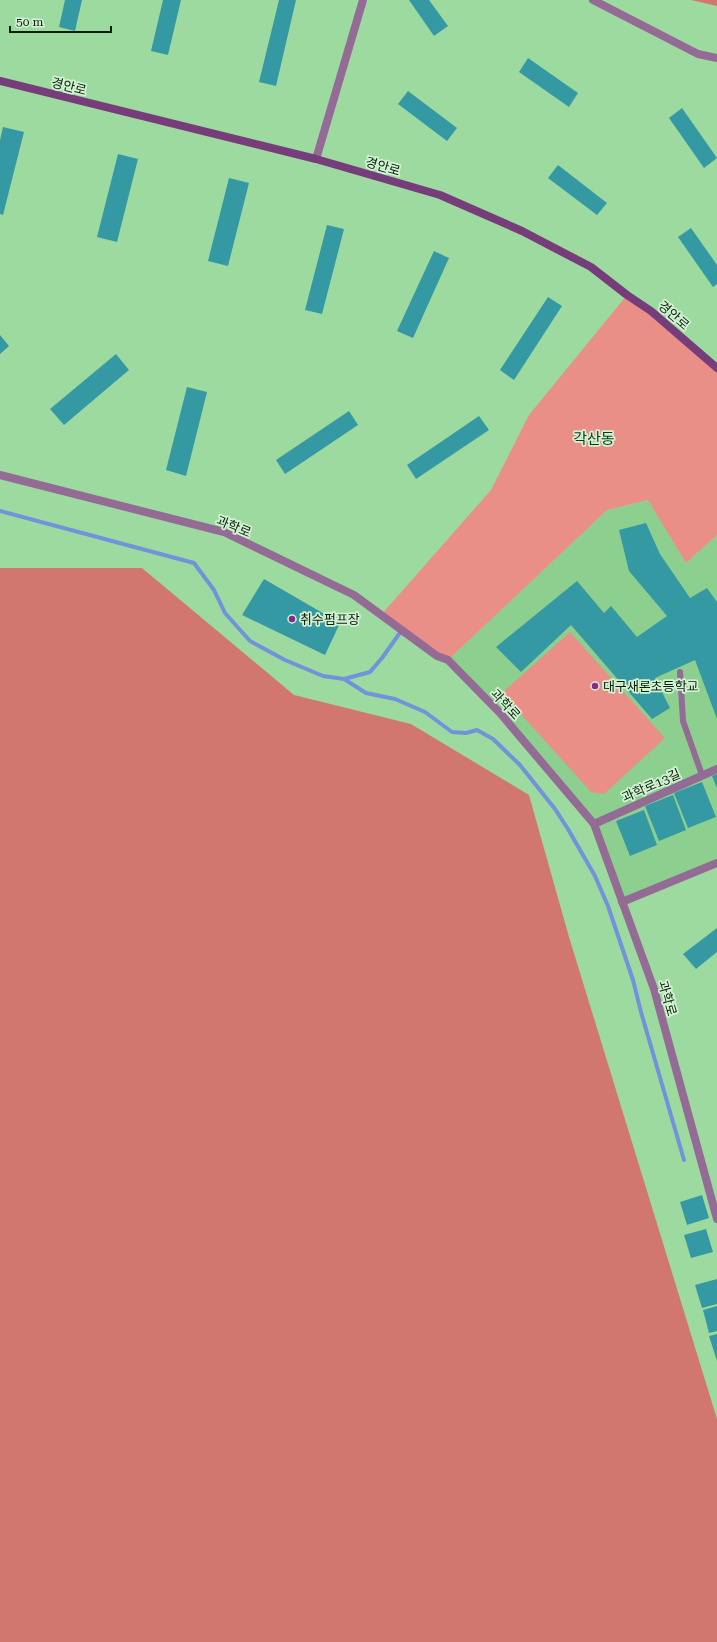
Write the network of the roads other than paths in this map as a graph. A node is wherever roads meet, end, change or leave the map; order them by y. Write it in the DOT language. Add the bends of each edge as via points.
graph roads {
  1 [pos="363,0"];
  2 [pos="593,0"];
  3 [pos="717,58"];
  4 [pos="0,81"];
  5 [pos="316,159"];
  6 [pos="717,368"];
  7 [pos="0,475"];
  8 [pos="680,672"];
  9 [pos="717,769"];
  10 [pos="702,775"];
  11 [pos="594,824"];
  12 [pos="717,862"];
  13 [pos="622,902"];
  14 [pos="717,1219"];
  1 -- 5 [label="street"];
  2 -- 3 [label="street" via="698,54"];
  4 -- 5 [label="main road, 경안로"];
  5 -- 6 [label="main road, 경안로" via="440,195 522,231 591,267 651,311"];
  7 -- 11 [label="street, 과학로" via="224,532 354,595 437,656 448,660 500,713"];
  8 -- 10 [label="lane" via="684,721"];
  9 -- 10 [label="street, 과학로13길"];
  10 -- 11 [label="street, 과학로13길"];
  11 -- 13 [label="street, 과학로"];
  12 -- 13 [label="street"];
  13 -- 14 [label="street, 과학로" via="654,988"];
}
